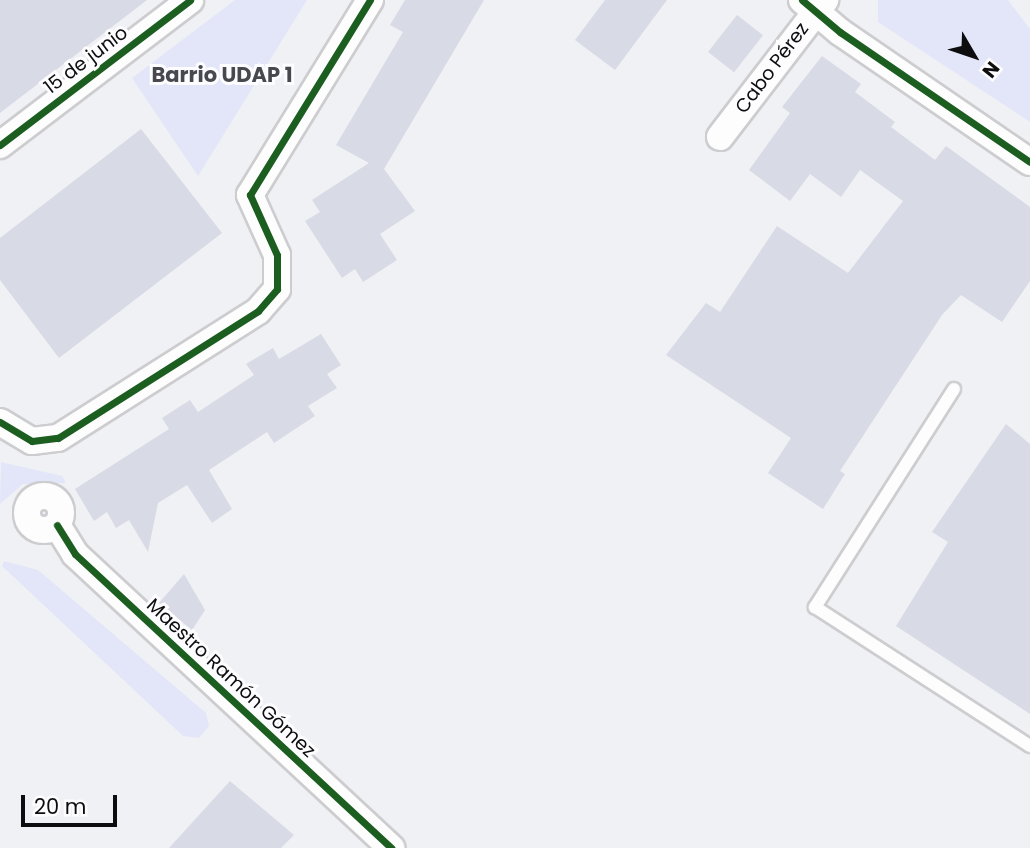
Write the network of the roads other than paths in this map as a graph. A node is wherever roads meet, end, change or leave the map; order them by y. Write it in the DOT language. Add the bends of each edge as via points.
graph roads {
  1 [pos="190,0"];
  2 [pos="370,0"];
  3 [pos="814,4"];
  4 [pos="720,136"];
  5 [pos="0,145"];
  6 [pos="1030,162"];
  7 [pos="954,389"];
  8 [pos="0,422"];
  9 [pos="57,525"];
  10 [pos="1030,746"];
  11 [pos="391,848"];
  1 -- 5 [label="street, 15 de junio"];
  2 -- 8 [label="street" via="250,195 277,255 277,289 258,311 58,438 32,441"];
  3 -- 4 [label="street, Cabo Pérez"];
  3 -- 6 [label="street"];
  7 -- 10 [label="lane" via="815,607"];
  9 -- 11 [label="street, Maestro Ramón Gómez" via="75,554"];
}
